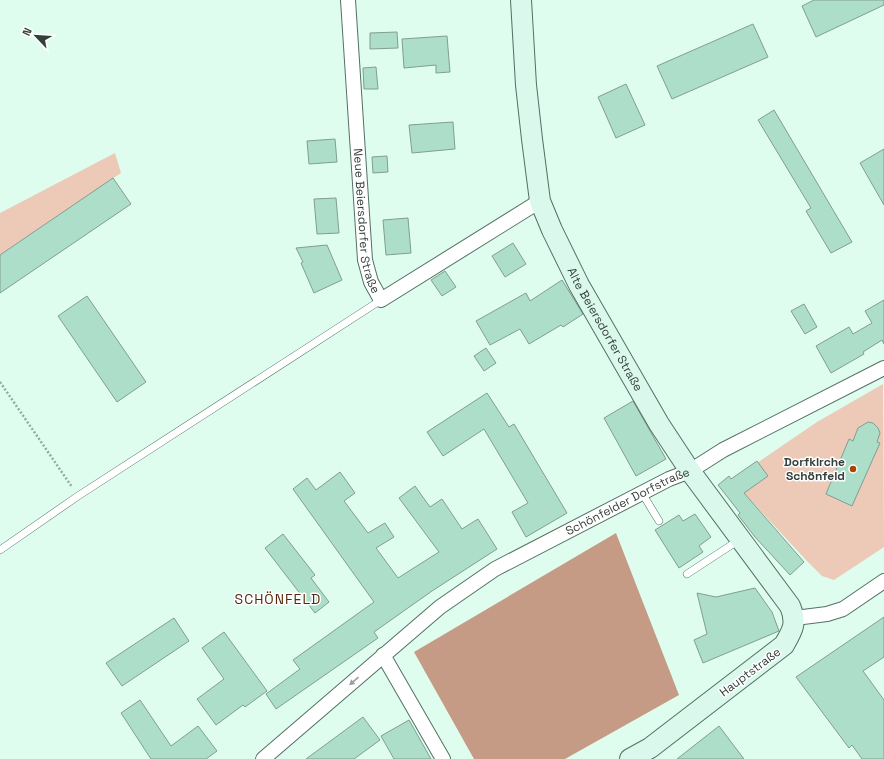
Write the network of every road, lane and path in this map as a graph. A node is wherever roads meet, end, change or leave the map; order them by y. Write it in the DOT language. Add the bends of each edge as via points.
graph roads {
  1 [pos="348,0"];
  2 [pos="521,0"];
  3 [pos="540,201"];
  4 [pos="381,300"];
  5 [pos="884,368"];
  6 [pos="0,382"];
  7 [pos="690,471"];
  8 [pos="642,493"];
  9 [pos="78,496"];
  10 [pos="659,521"];
  11 [pos="740,539"];
  12 [pos="0,550"];
  13 [pos="687,574"];
  14 [pos="884,581"];
  15 [pos="795,618"];
  16 [pos="383,655"];
  17 [pos="654,754"];
  18 [pos="263,759"];
  19 [pos="443,759"];
  20 [pos="630,759"];
  1 -- 4 [label="street, Neue Beiersdorfer Straße" via="365,260 371,282"];
  2 -- 3 [label="main road, Alte Beiersdorfer Straße" via="526,85"];
  3 -- 4 [label="street, Neue Beiersdorfer Straße"];
  3 -- 7 [label="main road, Alte Beiersdorfer Straße" via="579,285 659,424"];
  4 -- 9 [label="lane"];
  5 -- 7 [label="street, Schönfelder Dorfstraße" via="723,450"];
  6 -- 9 [label="path"];
  7 -- 8 [label="street, Schönfelder Dorfstraße"];
  7 -- 11 [label="main road, Alte Beiersdorfer Straße"];
  8 -- 10 [label="lane"];
  8 -- 16 [label="street, Schönfelder Dorfstraße" via="495,569 440,607"];
  9 -- 12 [label="lane"];
  11 -- 13 [label="lane"];
  11 -- 15 [label="main road, Alte Beiersdorfer Straße" via="790,606"];
  14 -- 15 [label="street" via="843,609"];
  15 -- 17 [label="main road, Hauptstraße" via="793,631 784,645"];
  16 -- 18 [label="street, Schönfelder Dorfstraße, one-way"];
  16 -- 19 [label="street"];
  17 -- 20 [label="main road, Hauptstraße"];
}
